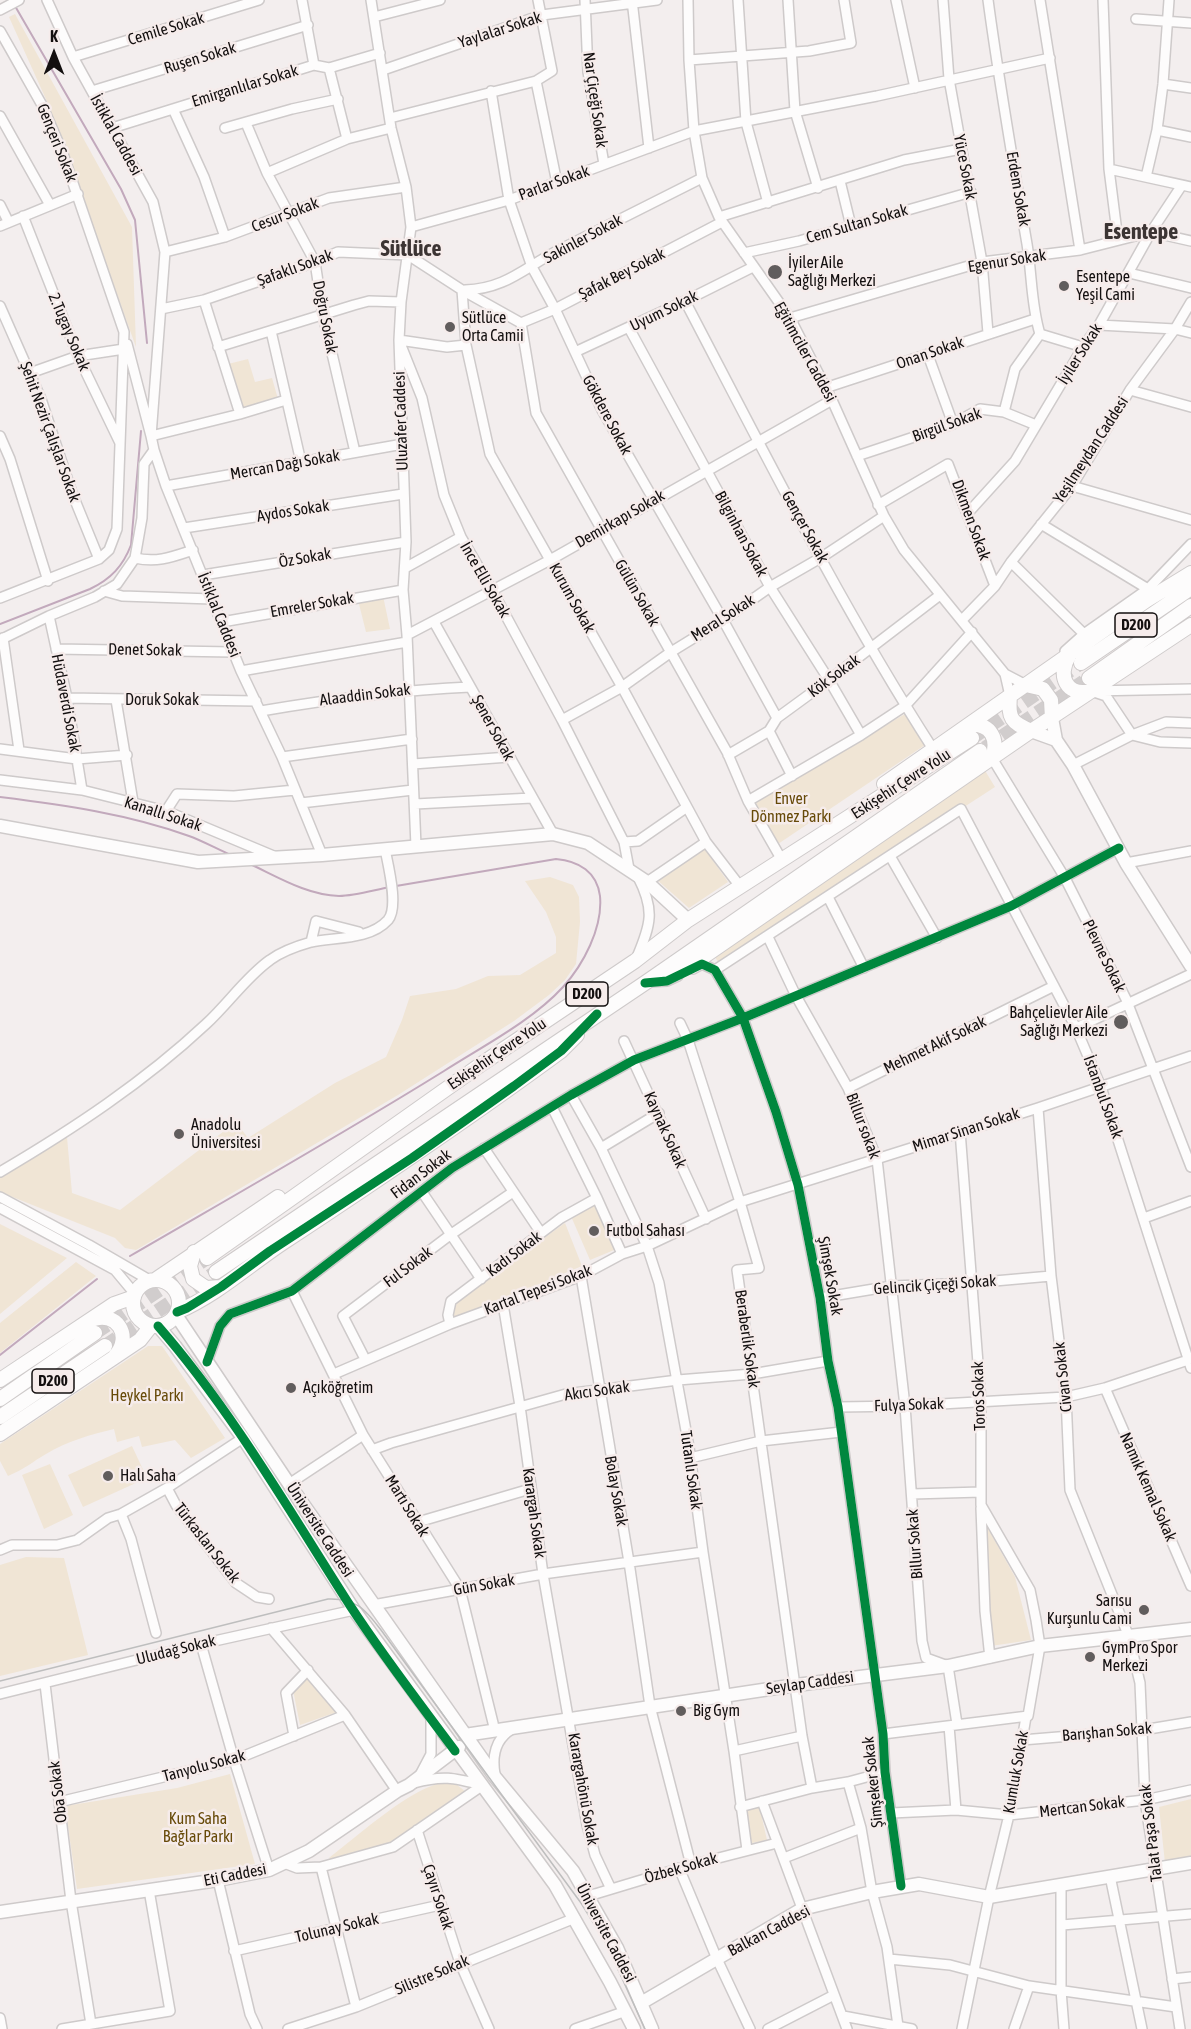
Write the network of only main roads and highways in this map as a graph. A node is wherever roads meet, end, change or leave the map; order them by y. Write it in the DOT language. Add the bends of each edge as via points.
graph roads {
  1 [pos="1191,573"];
  2 [pos="1191,588"];
  3 [pos="1191,606"];
  4 [pos="1188,630"];
  5 [pos="1075,659"];
  6 [pos="1090,684"];
  7 [pos="1026,685"];
  8 [pos="1010,696"];
  9 [pos="1052,718"];
  10 [pos="971,731"];
  11 [pos="1031,731"];
  12 [pos="1056,740"];
  13 [pos="986,754"];
  14 [pos="0,826"];
  15 [pos="688,920"];
  16 [pos="1191,966"];
  17 [pos="597,1014"];
  18 [pos="200,1256"];
  19 [pos="216,1272"];
  20 [pos="153,1281"];
  21 [pos="221,1287"];
  22 [pos="134,1296"];
  23 [pos="177,1313"];
  24 [pos="155,1326"];
  25 [pos="92,1327"];
  26 [pos="110,1352"];
  27 [pos="0,1380"];
  28 [pos="0,1399"];
  29 [pos="0,1417"];
  30 [pos="0,1434"];
  31 [pos="1191,1629"];
  32 [pos="465,1735"];
  33 [pos="455,1751"];
  34 [pos="1191,1863"];
  35 [pos="0,1912"];
  36 [pos="641,2003"];
  37 [pos="634,2029"];
  38 [pos="652,2029"];
  1 -- 5 [label="highway" via="1147,600"];
  2 -- 5 [label="highway, D200"];
  3 -- 6 [label="highway, D200"];
  4 -- 6 [label="highway"];
  5 -- 6 [label="highway" via="1063,668 1066,683 1081,692"];
  5 -- 7 [label="highway"];
  6 -- 9 [label="highway"];
  7 -- 8 [label="highway"];
  7 -- 9 [label="highway" via="1043,690 1051,700"];
  8 -- 10 [label="highway"];
  8 -- 11 [label="highway" via="1009,712 1015,724"];
  9 -- 11 [label="highway"];
  9 -- 12 [label="main road"];
  10 -- 13 [label="highway" via="985,727 993,734 996,743"];
  10 -- 15 [label="highway, Eskişehir Çevre Yolu / D200"];
  10 -- 15 [label="highway" via="933,749"];
  11 -- 12 [label="main road"];
  11 -- 13 [label="highway, Eskişehir Çevre Yolu"];
  12 -- 16 [label="main road"];
  13 -- 17 [label="highway, Eskişehir Çevre Yolu / D200" via="693,964 645,983"];
  14 -- 15 [label="main road, Kanallı Sokak" via="198,862 553,834 588,843 647,882"];
  15 -- 18 [label="highway, Eskişehir Çevre Yolu / D200" via="635,961"];
  17 -- 19 [label="highway, Eskişehir Çevre Yolu / D200"];
  17 -- 21 [label="highway" via="561,1052"];
  18 -- 20 [label="highway, Eskişehir Çevre Yolu"];
  18 -- 21 [label="highway" via="190,1266 193,1279 206,1287"];
  20 -- 22 [label="highway" via="141,1286"];
  20 -- 23 [label="highway" via="172,1287 178,1299"];
  21 -- 23 [label="highway"];
  22 -- 24 [label="highway" via="135,1312 144,1323"];
  22 -- 25 [label="highway" via="114,1304"];
  23 -- 24 [label="highway" via="171,1321"];
  23 -- 32 [label="main road, Üniversite Caddesi" via="289,1484"];
  24 -- 26 [label="highway" via="140,1340"];
  24 -- 33 [label="main road, Üniversite Caddesi" via="175,1346 243,1438 354,1610"];
  25 -- 26 [label="highway" via="98,1317 108,1318 122,1331 121,1350"];
  25 -- 27 [label="highway"];
  25 -- 28 [label="highway, D200"];
  26 -- 29 [label="highway, D200"];
  26 -- 30 [label="highway"];
  31 -- 32 [label="main road, Seylap Caddesi" via="1040,1647 948,1666"];
  32 -- 33 [label="main road, Eti Caddesi"];
  32 -- 36 [label="main road, Üniversite Caddesi" via="573,1871 617,1948"];
  33 -- 35 [label="main road, Eti Caddesi" via="309,1851 269,1870"];
  33 -- 37 [label="main road, Üniversite Caddesi" via="555,1885"];
  34 -- 36 [label="main road, Balkan Caddesi" via="989,1898 919,1884 872,1892 802,1910"];
  36 -- 38 [label="main road, Üniversite Caddesi"];
}
